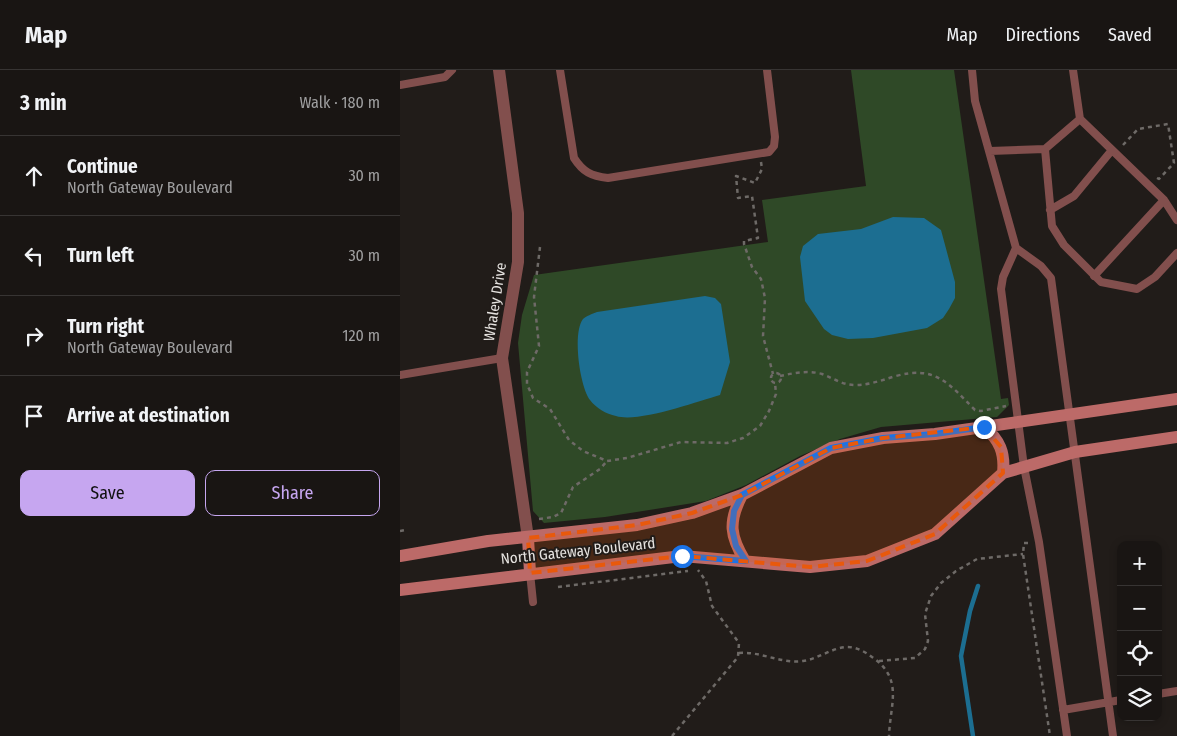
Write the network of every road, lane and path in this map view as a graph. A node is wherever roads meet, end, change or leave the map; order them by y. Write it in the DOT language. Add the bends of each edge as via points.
graph roads {
  1 [pos="452,70"];
  2 [pos="499,70"];
  3 [pos="560,70"];
  4 [pos="767,70"];
  5 [pos="972,70"];
  6 [pos="1073,70"];
  7 [pos="400,85"];
  8 [pos="1080,119"];
  9 [pos="1045,149"];
  10 [pos="1112,150"];
  11 [pos="990,151"];
  12 [pos="760,154"];
  13 [pos="1177,160"];
  14 [pos="1174,163"];
  15 [pos="1152,173"];
  16 [pos="1164,200"];
  17 [pos="1050,210"];
  18 [pos="1177,220"];
  19 [pos="540,247"];
  20 [pos="1016,248"];
  21 [pos="1177,253"];
  22 [pos="1094,276"];
  23 [pos="502,358"];
  24 [pos="773,374"];
  25 [pos="400,375"];
  26 [pos="780,376"];
  27 [pos="775,383"];
  28 [pos="1177,399"];
  29 [pos="1016,409"];
  30 [pos="1070,414"];
  31 [pos="1018,422"];
  32 [pos="984,427"];
  33 [pos="1177,437"];
  34 [pos="1075,452"];
  35 [pos="607,461"];
  36 [pos="1024,467"];
  37 [pos="1003,473"];
  38 [pos="742,495"];
  39 [pos="526,520"];
  40 [pos="405,530"];
  41 [pos="400,531"];
  42 [pos="528,538"];
  43 [pos="1039,542"];
  44 [pos="1024,554"];
  45 [pos="400,556"];
  46 [pos="746,561"];
  47 [pos="530,573"];
  48 [pos="558,587"];
  49 [pos="400,590"];
  50 [pos="533,602"];
  51 [pos="739,653"];
  52 [pos="878,661"];
  53 [pos="1177,691"];
  54 [pos="1162,693"];
  55 [pos="1117,701"];
  56 [pos="1108,702"];
  57 [pos="1063,710"];
  58 [pos="672,736"];
  59 [pos="889,736"];
  60 [pos="1050,736"];
  61 [pos="1067,736"];
  62 [pos="1113,736"];
  1 -- 7 [label="lane" via="445,77"];
  2 -- 23 [label="street, Whaley Drive" via="518,213 518,262"];
  3 -- 12 [label="lane" via="574,158 582,170 594,176 608,178"];
  4 -- 12 [label="lane" via="776,137 769,152"];
  5 -- 11 [label="lane" via="975,101"];
  6 -- 8 [label="lane"];
  8 -- 9 [label="lane"];
  8 -- 10 [label="lane"];
  9 -- 11 [label="lane"];
  9 -- 17 [label="lane"];
  10 -- 14 [label="path" via="1120,141 1123,145 1138,129 1168,124"];
  10 -- 16 [label="lane"];
  10 -- 17 [label="lane" via="1074,196"];
  11 -- 20 [label="lane"];
  12 -- 24 [label="path" via="762,168 755,183 736,176 738,198 752,196 758,238 744,241 744,244 752,267 761,279 765,298 763,336"];
  13 -- 14 [label="path"];
  14 -- 15 [label="path" via="1159,179"];
  16 -- 18 [label="lane"];
  16 -- 22 [label="lane"];
  17 -- 22 [label="lane" via="1052,226 1064,246"];
  19 -- 35 [label="path" via="534,298 539,346 527,372 527,384 533,398 550,409 569,440 589,454"];
  20 -- 29 [label="lane" via="1001,289"];
  20 -- 30 [label="lane" via="1041,266 1051,278"];
  21 -- 22 [label="lane" via="1154,277 1137,288 1101,282"];
  23 -- 25 [label="lane"];
  23 -- 39 [label="street, Whaley Drive"];
  24 -- 26 [label="path"];
  24 -- 27 [label="path" via="771,380"];
  26 -- 27 [label="path" via="780,381"];
  26 -- 29 [label="path" via="806,371 853,385 875,384 916,372 942,378 975,410 1005,405"];
  27 -- 35 [label="path" via="776,394 769,411 760,426 743,438 727,443 682,442"];
  28 -- 30 [label="main road, North Gateway Boulevard"];
  29 -- 31 [label="lane"];
  30 -- 31 [label="main road, North Gateway Boulevard"];
  30 -- 34 [label="lane"];
  31 -- 32 [label="main road, North Gateway Boulevard"];
  31 -- 36 [label="lane"];
  32 -- 37 [label="main road" via="1001,447"];
  32 -- 38 [label="main road, North Gateway Boulevard" via="883,438 831,448"];
  33 -- 34 [label="main road, North Gateway Boulevard"];
  34 -- 36 [label="main road, North Gateway Boulevard"];
  34 -- 56 [label="lane"];
  35 -- 39 [label="path" via="573,487 561,513"];
  36 -- 37 [label="main road, North Gateway Boulevard"];
  36 -- 43 [label="lane"];
  37 -- 46 [label="main road, North Gateway Boulevard" via="935,534 867,561 810,567"];
  38 -- 42 [label="main road, North Gateway Boulevard" via="692,513 637,525"];
  38 -- 46 [label="main road" via="734,511 732,529 736,546"];
  39 -- 42 [label="street, Whaley Drive"];
  40 -- 41 [label="path"];
  42 -- 45 [label="main road, North Gateway Boulevard" via="488,541"];
  42 -- 47 [label="main road"];
  43 -- 44 [label="path" via="1024,544"];
  43 -- 57 [label="lane"];
  44 -- 52 [label="path" via="977,559 956,571 931,596 925,614 928,642 924,648 915,658"];
  44 -- 60 [label="path"];
  46 -- 47 [label="main road, North Gateway Boulevard" via="682,556"];
  47 -- 49 [label="main road, North Gateway Boulevard"];
  47 -- 50 [label="lane"];
  48 -- 51 [label="path" via="698,570 706,581 712,606 739,643"];
  51 -- 52 [label="path" via="804,661 848,647 858,648"];
  51 -- 58 [label="path"];
  52 -- 59 [label="path" via="893,680"];
  53 -- 54 [label="lane"];
  55 -- 56 [label="lane"];
  56 -- 57 [label="lane"];
  56 -- 62 [label="lane"];
  57 -- 61 [label="lane"];
}
